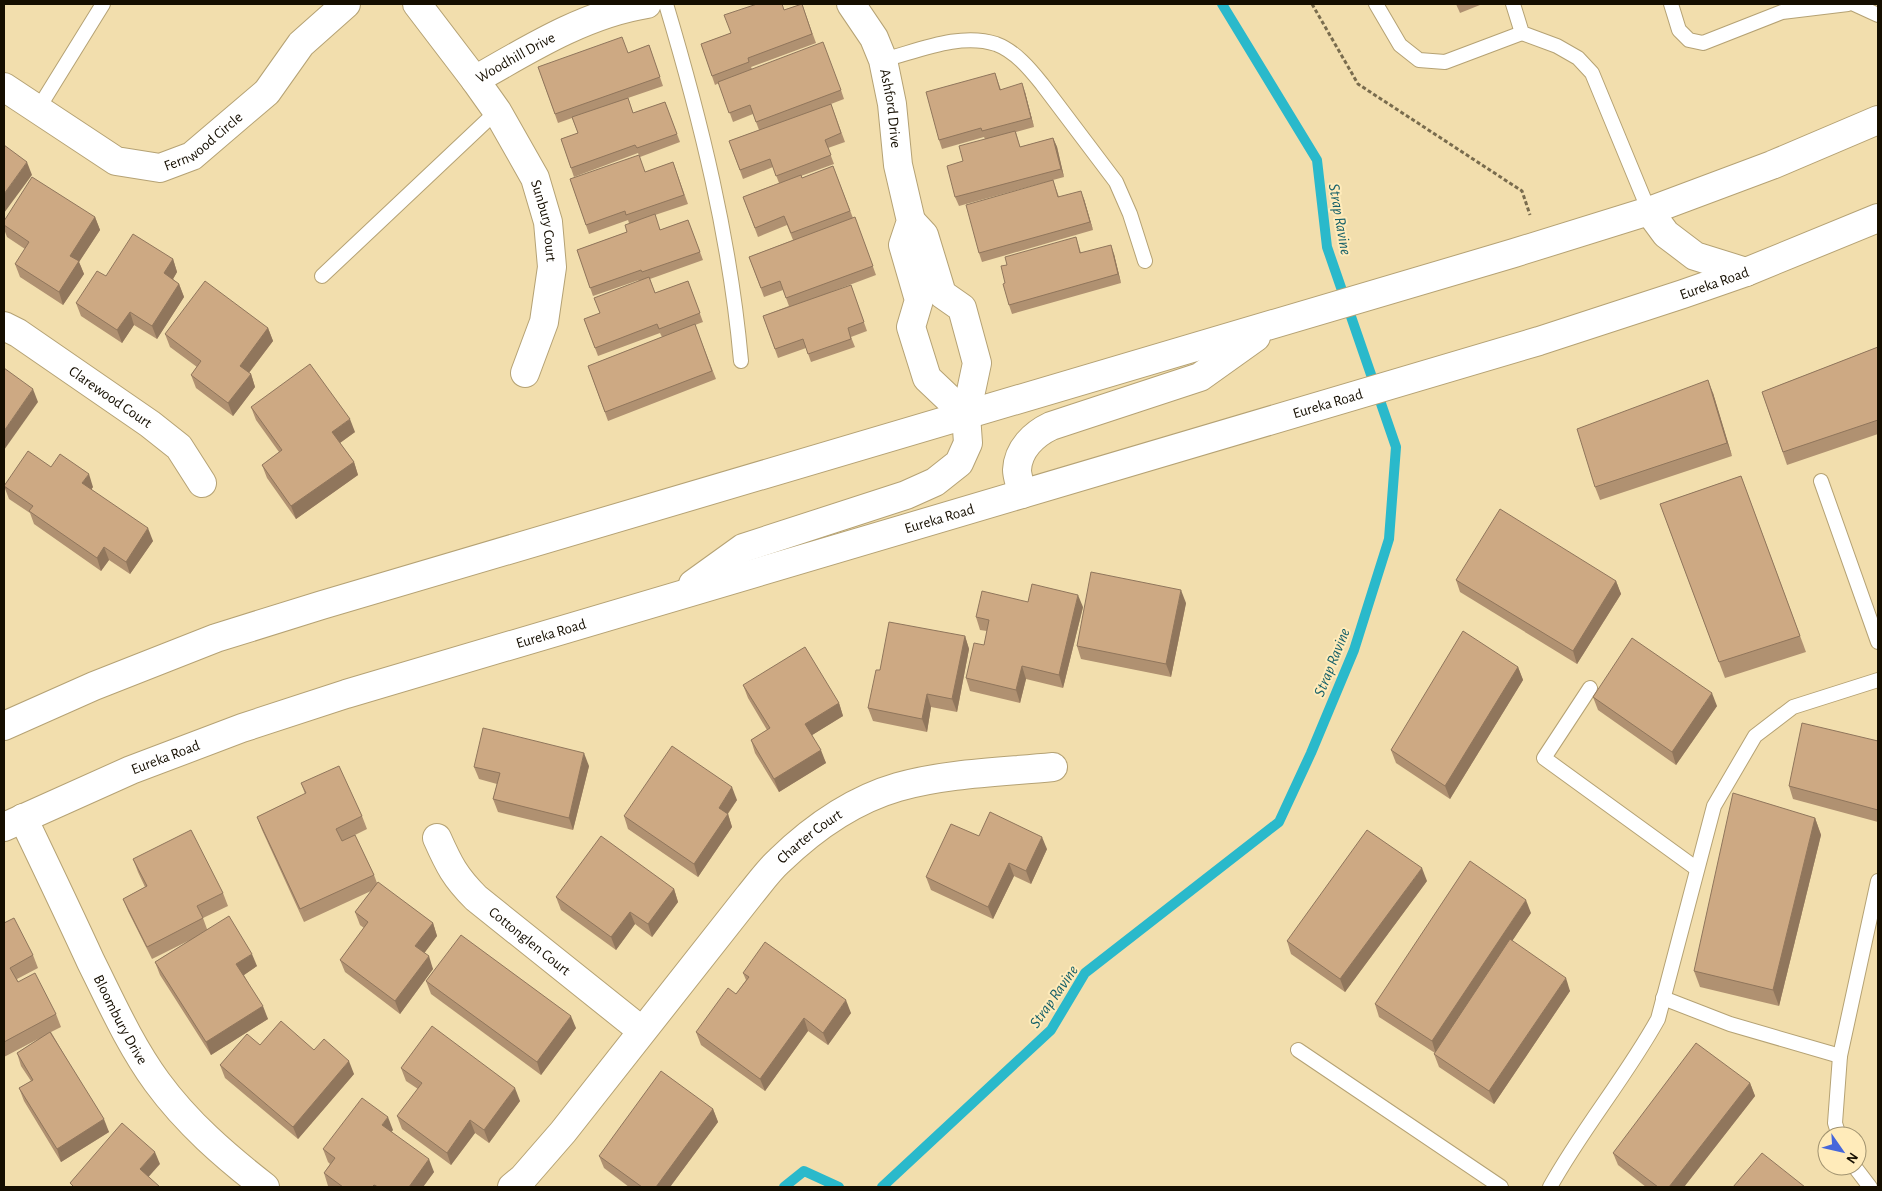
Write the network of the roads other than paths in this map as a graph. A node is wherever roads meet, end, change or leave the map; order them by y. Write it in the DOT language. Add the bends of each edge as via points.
graph roads {
  1 [pos="103,4"];
  2 [pos="346,4"];
  3 [pos="417,4"];
  4 [pos="666,4"];
  5 [pos="852,4"];
  6 [pos="1376,4"];
  7 [pos="1513,4"];
  8 [pos="1671,4"];
  9 [pos="1848,4"];
  10 [pos="1854,4"];
  11 [pos="633,5"];
  12 [pos="1878,15"];
  13 [pos="1522,33"];
  14 [pos="883,60"];
  15 [pos="475,80"];
  16 [pos="4,87"];
  17 [pos="38,109"];
  18 [pos="497,111"];
  19 [pos="1878,120"];
  20 [pos="1649,211"];
  21 [pos="1878,218"];
  22 [pos="1145,261"];
  23 [pos="1746,272"];
  24 [pos="322,276"];
  25 [pos="930,297"];
  26 [pos="1273,324"];
  27 [pos="4,326"];
  28 [pos="741,361"];
  29 [pos="526,374"];
  30 [pos="966,415"];
  31 [pos="1821,481"];
  32 [pos="202,483"];
  33 [pos="1022,494"];
  34 [pos="675,597"];
  35 [pos="1878,642"];
  36 [pos="1878,680"];
  37 [pos="1590,688"];
  38 [pos="4,726"];
  39 [pos="1053,767"];
  40 [pos="13,823"];
  41 [pos="437,838"];
  42 [pos="1697,869"];
  43 [pos="1878,881"];
  44 [pos="1663,998"];
  45 [pos="641,1030"];
  46 [pos="1298,1050"];
  47 [pos="1840,1056"];
  48 [pos="1836,1126"];
  49 [pos="1862,1176"];
  50 [pos="265,1187"];
  51 [pos="512,1187"];
  52 [pos="1502,1187"];
  53 [pos="1550,1187"];
  54 [pos="1870,1187"];
  1 -- 17 [label="lane"];
  2 -- 17 [label="main road, Fernwood Circle" via="301,44 267,92 192,156 160,168 116,160"];
  3 -- 15 [label="main road, Woodhill Drive"];
  4 -- 28 [label="lane" via="715,186 738,318"];
  5 -- 14 [label="main road, Ashford Drive" via="874,38"];
  6 -- 13 [label="lane" via="1400,44 1419,60 1445,62"];
  7 -- 13 [label="lane"];
  8 -- 9 [label="lane" via="1680,30 1689,40 1703,43 1782,12"];
  10 -- 12 [label="lane"];
  11 -- 15 [label="main road, Woodhill Drive" via="553,35"];
  13 -- 20 [label="lane" via="1557,46 1578,58 1592,73"];
  14 -- 22 [label="lane" via="954,41 970,40 997,45 1018,59 1042,84 1116,182"];
  14 -- 25 [label="main road, Ashford Drive" via="892,104 898,166 911,221 924,235"];
  15 -- 18 [label="main road, Sunbury Court"];
  16 -- 17 [label="main road, Fernwood Circle"];
  18 -- 24 [label="lane"];
  18 -- 29 [label="main road, Sunbury Court" via="535,178 548,222 552,267 544,322"];
  19 -- 20 [label="main road" via="1772,165"];
  20 -- 23 [label="main road" via="1666,234 1695,256"];
  20 -- 26 [label="main road"];
  21 -- 23 [label="main road, Eureka Road"];
  23 -- 33 [label="main road, Eureka Road" via="1460,364"];
  25 -- 30 [label="main road" via="911,327 927,378"];
  25 -- 30 [label="main road" via="962,308 977,363"];
  26 -- 30 [label="main road"];
  26 -- 33 [label="main road" via="1200,377 1040,431 1024,449 1017,469"];
  27 -- 32 [label="main road, Clarewood Court" via="165,435 179,447"];
  30 -- 34 [label="main road" via="968,443 959,463 935,482 906,495 743,548"];
  30 -- 38 [label="main road" via="216,638"];
  31 -- 35 [label="lane"];
  33 -- 34 [label="main road, Eureka Road"];
  34 -- 40 [label="main road, Eureka Road" via="242,728 131,770"];
  36 -- 42 [label="lane" via="1793,707 1755,736 1714,806"];
  37 -- 42 [label="lane" via="1544,758"];
  39 -- 45 [label="main road, Charter Court" via="944,778 898,787 859,802 818,828 773,868"];
  40 -- 50 [label="main road, Bloombury Drive" via="132,1043 157,1081 191,1123 227,1158"];
  41 -- 45 [label="main road, Cottonglen Court" via="458,880 476,898"];
  42 -- 44 [label="lane"];
  43 -- 47 [label="lane"];
  44 -- 47 [label="lane" via="1730,1024"];
  44 -- 53 [label="lane" via="1658,1019 1645,1042"];
  45 -- 51 [label="main road, Charter Court" via="563,1132"];
  46 -- 52 [label="lane"];
  47 -- 48 [label="lane"];
  49 -- 54 [label="lane"];
}
